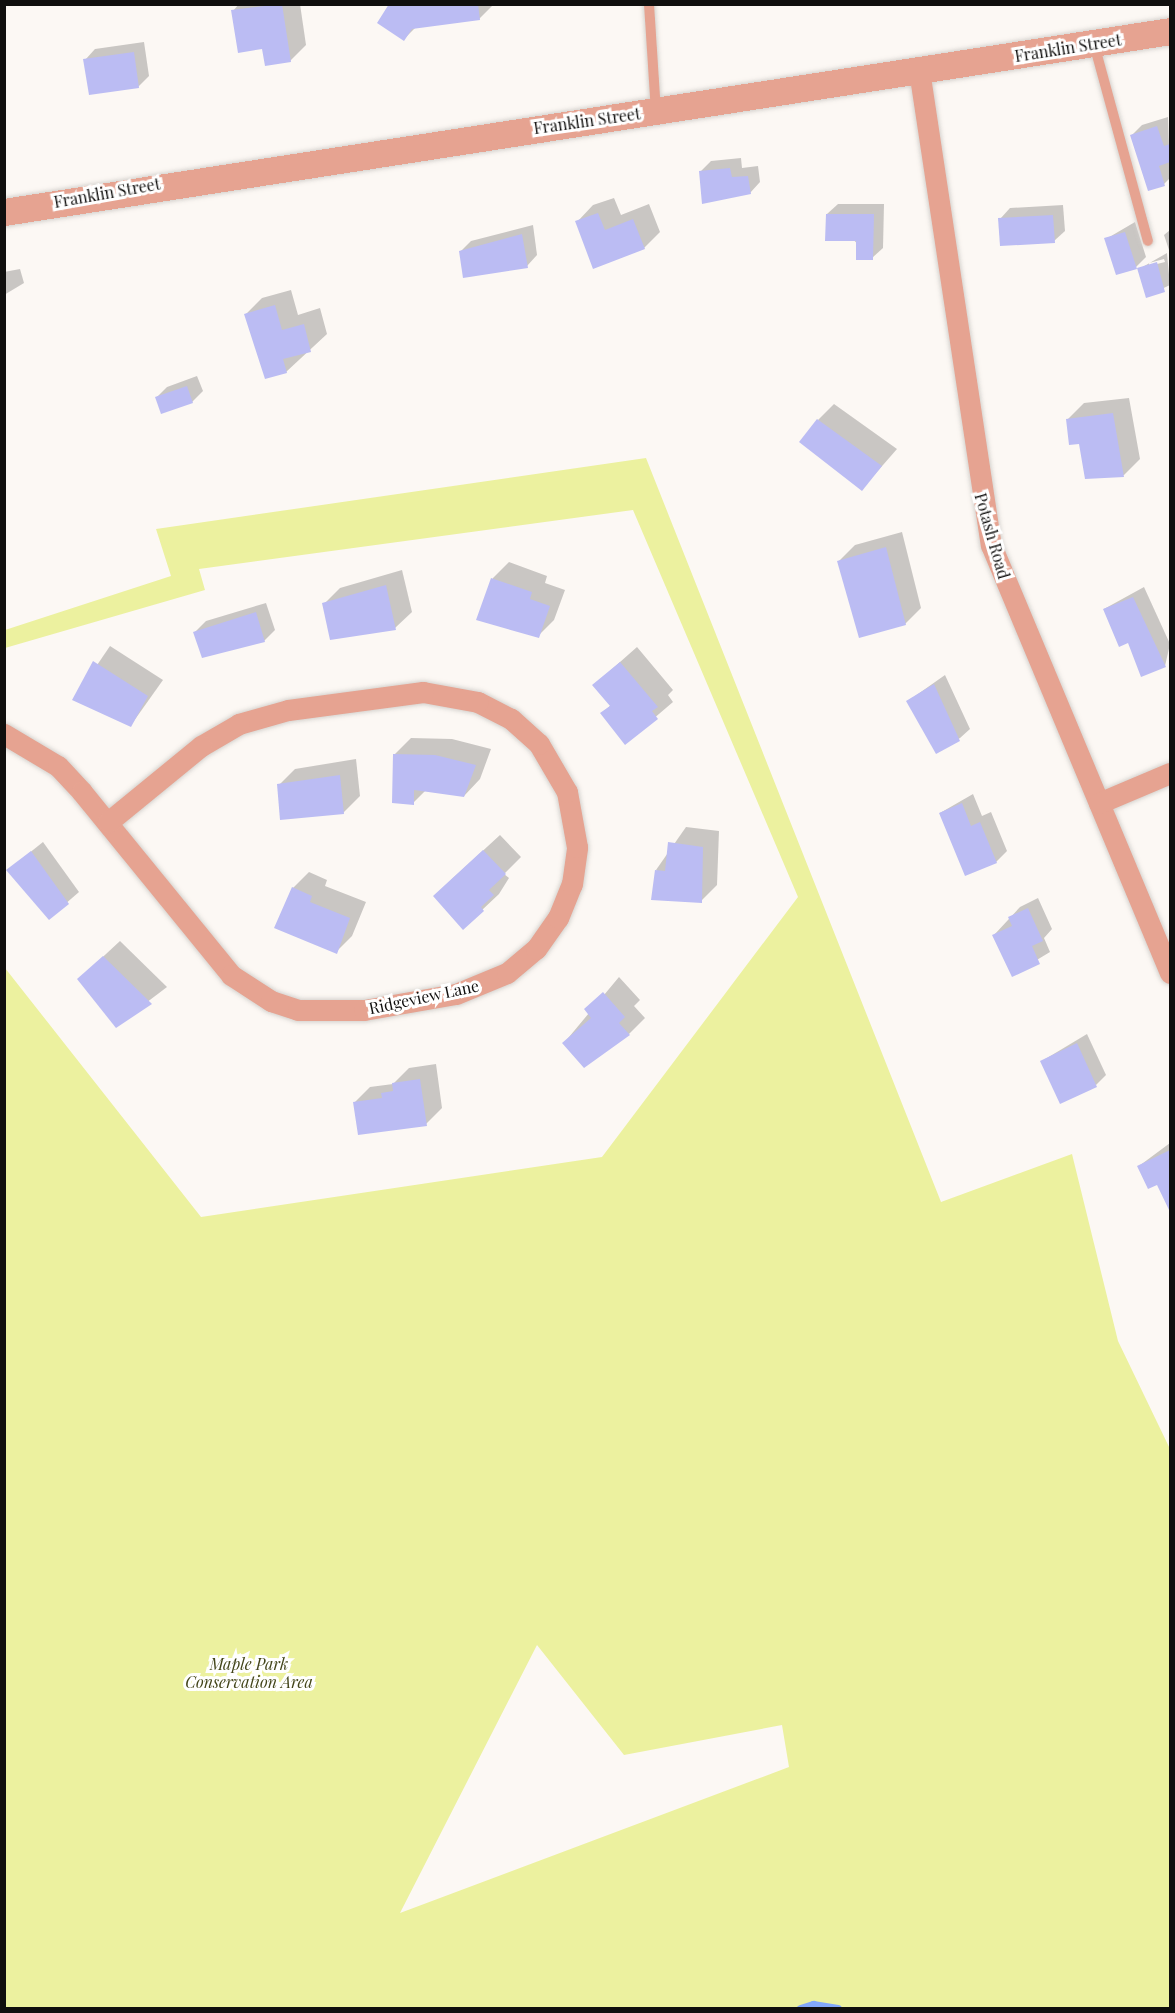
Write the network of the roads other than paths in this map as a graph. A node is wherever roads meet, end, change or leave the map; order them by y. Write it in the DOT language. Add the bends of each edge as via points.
graph roads {
  1 [pos="649,4"];
  2 [pos="1170,31"];
  3 [pos="1094,44"];
  4 [pos="919,70"];
  5 [pos="656,112"];
  6 [pos="4,212"];
  7 [pos="1148,241"];
  8 [pos="4,734"];
  9 [pos="1170,773"];
  10 [pos="1098,803"];
  11 [pos="108,822"];
  12 [pos="1170,973"];
  1 -- 5 [label="lane"];
  2 -- 3 [label="street, Franklin Street"];
  3 -- 4 [label="street, Franklin Street"];
  3 -- 7 [label="lane"];
  4 -- 5 [label="street, Franklin Street"];
  4 -- 10 [label="street, Potash Road" via="986,522 1000,570"];
  5 -- 6 [label="street, Franklin Street" via="253,170"];
  8 -- 11 [label="street, Ridgeview Lane" via="58,766"];
  9 -- 10 [label="street"];
  10 -- 12 [label="street, Potash Road"];
  11 -- 11 [label="street, Ridgeview Lane" via="231,975 270,1001 310,1012 364,1010 456,994 507,973 536,949 558,918 572,884 577,847 567,792 539,744 511,719 478,702 423,692 288,710 239,724 201,746"];
}
